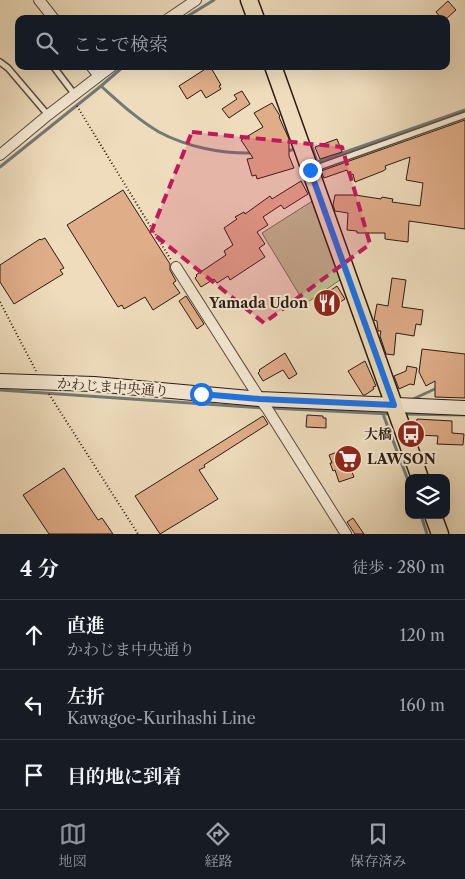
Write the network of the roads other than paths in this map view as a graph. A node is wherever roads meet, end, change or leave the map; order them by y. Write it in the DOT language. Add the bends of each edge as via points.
graph roads {
  1 [pos="39,0"];
  2 [pos="196,0"];
  3 [pos="250,0"];
  4 [pos="51,15"];
  5 [pos="174,15"];
  6 [pos="255,15"];
  7 [pos="0,62"];
  8 [pos="56,70"];
  9 [pos="95,70"];
  10 [pos="107,70"];
  11 [pos="274,70"];
  12 [pos="99,76"];
  13 [pos="73,97"];
  14 [pos="48,115"];
  15 [pos="465,115"];
  16 [pos="0,155"];
  17 [pos="310,170"];
  18 [pos="176,267"];
  19 [pos="0,380"];
  20 [pos="260,399"];
  21 [pos="394,405"];
  22 [pos="465,408"];
  23 [pos="419,474"];
  24 [pos="435,519"];
  25 [pos="346,534"];
  26 [pos="440,534"];
  1 -- 4 [label="street"];
  2 -- 5 [label="street"];
  3 -- 6 [label="main road"];
  7 -- 14 [label="lane"];
  8 -- 13 [label="lane"];
  9 -- 12 [label="street"];
  10 -- 12 [label="street"];
  11 -- 17 [label="main road"];
  12 -- 13 [label="street"];
  13 -- 14 [label="street"];
  14 -- 16 [label="street"];
  15 -- 17 [label="lane"];
  17 -- 21 [label="main road"];
  18 -- 20 [label="street"];
  19 -- 20 [label="street, かわじま中央通り" via="94,384"];
  20 -- 21 [label="street, かわじま中央通り"];
  20 -- 25 [label="street"];
  21 -- 22 [label="street, かわじま中央通り"];
  21 -- 23 [label="main road"];
  24 -- 26 [label="main road"];
}
